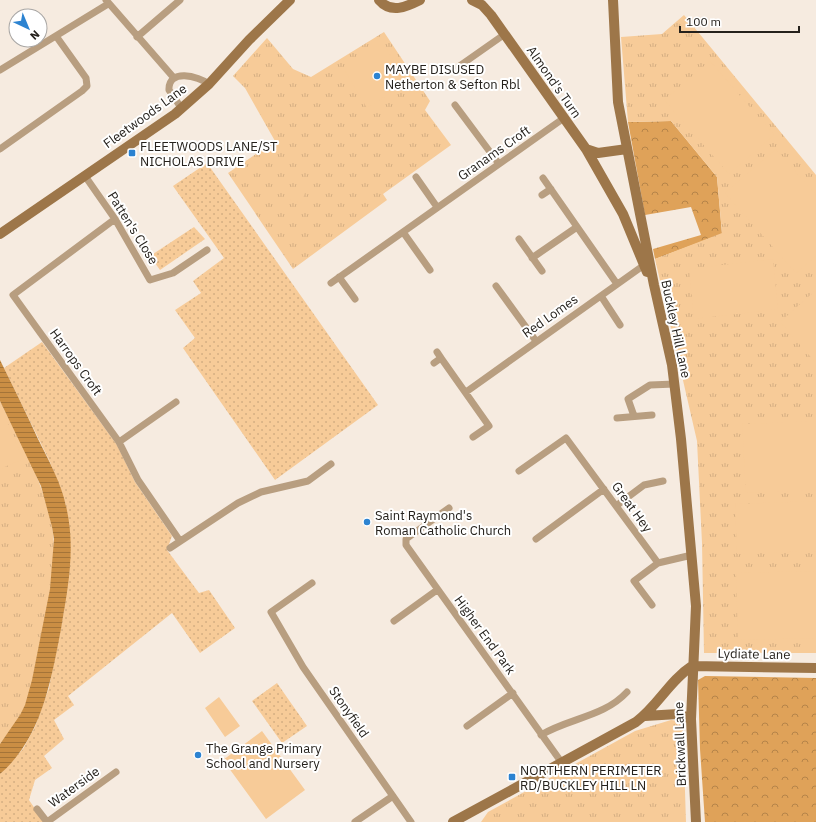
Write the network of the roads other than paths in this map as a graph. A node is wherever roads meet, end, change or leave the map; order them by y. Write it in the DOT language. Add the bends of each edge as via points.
graph roads {
  1 [pos="180,0"];
  2 [pos="290,0"];
  3 [pos="379,0"];
  4 [pos="420,0"];
  5 [pos="472,0"];
  6 [pos="613,0"];
  7 [pos="107,2"];
  8 [pos="505,34"];
  9 [pos="56,36"];
  10 [pos="137,37"];
  11 [pos="458,67"];
  12 [pos="0,70"];
  13 [pos="174,78"];
  14 [pos="209,84"];
  15 [pos="455,105"];
  16 [pos="182,109"];
  17 [pos="564,118"];
  18 [pos="0,149"];
  19 [pos="586,149"];
  20 [pos="627,149"];
  21 [pos="499,164"];
  22 [pos="85,176"];
  23 [pos="416,177"];
  24 [pos="544,178"];
  25 [pos="551,189"];
  26 [pos="542,195"];
  27 [pos="437,207"];
  28 [pos="115,219"];
  29 [pos="577,227"];
  30 [pos="403,232"];
  31 [pos="0,234"];
  32 [pos="519,239"];
  33 [pos="206,250"];
  34 [pos="532,258"];
  35 [pos="647,263"];
  36 [pos="430,270"];
  37 [pos="542,271"];
  38 [pos="340,277"];
  39 [pos="331,283"];
  40 [pos="616,284"];
  41 [pos="496,286"];
  42 [pos="601,296"];
  43 [pos="355,299"];
  44 [pos="620,325"];
  45 [pos="536,341"];
  46 [pos="434,363"];
  47 [pos="675,384"];
  48 [pos="466,392"];
  49 [pos="176,402"];
  50 [pos="652,415"];
  51 [pos="634,416"];
  52 [pos="617,418"];
  53 [pos="473,437"];
  54 [pos="119,442"];
  55 [pos="331,464"];
  56 [pos="519,471"];
  57 [pos="663,481"];
  58 [pos="640,488"];
  59 [pos="604,489"];
  60 [pos="645,495"];
  61 [pos="616,506"];
  62 [pos="449,508"];
  63 [pos="536,539"];
  64 [pos="180,541"];
  65 [pos="170,548"];
  66 [pos="692,555"];
  67 [pos="658,563"];
  68 [pos="312,583"];
  69 [pos="437,590"];
  70 [pos="652,605"];
  71 [pos="394,621"];
  72 [pos="692,666"];
  73 [pos="816,668"];
  74 [pos="627,692"];
  75 [pos="513,693"];
  76 [pos="645,716"];
  77 [pos="691,719"];
  78 [pos="467,726"];
  79 [pos="542,735"];
  80 [pos="562,763"];
  81 [pos="116,772"];
  82 [pos="392,796"];
  83 [pos="38,808"];
  84 [pos="47,822"];
  85 [pos="355,822"];
  86 [pos="411,822"];
  87 [pos="453,822"];
  88 [pos="696,822"];
  1 -- 10 [label="street"];
  2 -- 14 [label="main road, Fleetwoods Lane" via="248,40"];
  3 -- 4 [label="main road" via="383,5 396,9"];
  5 -- 8 [label="main road, Almond's Turn" via="491,14"];
  6 -- 20 [label="main road" via="616,84"];
  7 -- 9 [label="street"];
  7 -- 10 [label="street"];
  8 -- 11 [label="street"];
  8 -- 17 [label="main road, Almond's Turn"];
  9 -- 12 [label="street"];
  9 -- 18 [label="street" via="86,78 87,86"];
  10 -- 13 [label="street"];
  13 -- 14 [label="street" via="183,75 196,76"];
  13 -- 16 [label="street" via="170,90"];
  14 -- 16 [label="main road, Fleetwoods Lane"];
  15 -- 21 [label="street"];
  16 -- 22 [label="main road, Fleetwoods Lane"];
  17 -- 19 [label="main road, Almond's Turn"];
  17 -- 21 [label="street, Granams Croft"];
  19 -- 20 [label="main road" via="598,153"];
  19 -- 35 [label="main road, Almond's Turn"];
  20 -- 35 [label="main road"];
  21 -- 27 [label="street, Granams Croft"];
  22 -- 28 [label="street, Patten's Close"];
  22 -- 31 [label="main road, Fleetwoods Lane"];
  23 -- 27 [label="street"];
  24 -- 25 [label="street"];
  25 -- 26 [label="street"];
  25 -- 29 [label="street"];
  27 -- 30 [label="street, Granams Croft"];
  28 -- 33 [label="street, Patten's Close" via="150,280 173,273"];
  28 -- 54 [label="street, Harrops Croft" via="13,295"];
  29 -- 34 [label="street"];
  29 -- 40 [label="street"];
  30 -- 36 [label="street"];
  30 -- 38 [label="street, Granams Croft"];
  32 -- 34 [label="street"];
  34 -- 37 [label="street"];
  35 -- 40 [label="street, Red Lomes"];
  35 -- 47 [label="main road, Buckley Hill Lane"];
  38 -- 39 [label="street, Granams Croft"];
  38 -- 43 [label="street"];
  40 -- 42 [label="street, Red Lomes"];
  41 -- 45 [label="street"];
  42 -- 44 [label="street"];
  42 -- 45 [label="street, Red Lomes"];
  45 -- 48 [label="street, Red Lomes"];
  46 -- 48 [label="street" via="439,355"];
  47 -- 51 [label="street" via="650,385 628,399"];
  47 -- 66 [label="main road, Buckley Hill Lane"];
  48 -- 53 [label="street" via="489,426"];
  49 -- 54 [label="street"];
  50 -- 51 [label="street"];
  51 -- 52 [label="street"];
  54 -- 64 [label="street, Harrops Croft" via="138,480"];
  55 -- 64 [label="street" via="308,481 261,492 238,503"];
  56 -- 59 [label="street, Great Hey" via="566,438"];
  57 -- 58 [label="street" via="650,482"];
  58 -- 60 [label="street"];
  58 -- 61 [label="street"];
  59 -- 61 [label="street, Great Hey"];
  59 -- 63 [label="street"];
  61 -- 67 [label="street, Great Hey"];
  62 -- 69 [label="street, Higher End Park" via="406,539 406,545"];
  64 -- 65 [label="street"];
  66 -- 67 [label="street"];
  66 -- 72 [label="main road, Buckley Hill Lane" via="696,606"];
  67 -- 70 [label="street" via="634,581"];
  68 -- 82 [label="street, Stonyfield" via="271,612 303,667"];
  69 -- 71 [label="street, Higher End Park"];
  69 -- 75 [label="street, Higher End Park"];
  72 -- 73 [label="main road, Lydiate Lane"];
  72 -- 76 [label="main road" via="674,680"];
  72 -- 77 [label="main road, Brickwall Lane"];
  74 -- 79 [label="street" via="603,710"];
  75 -- 78 [label="street, Higher End Park"];
  75 -- 79 [label="street, Higher End Park"];
  76 -- 77 [label="main road" via="678,714"];
  76 -- 80 [label="main road"];
  77 -- 88 [label="main road, Brickwall Lane"];
  79 -- 80 [label="street, Higher End Park"];
  80 -- 87 [label="main road"];
  81 -- 84 [label="street, Waterside"];
  82 -- 85 [label="street"];
  82 -- 86 [label="street, Stonyfield"];
  83 -- 84 [label="street, Waterside"];
}
